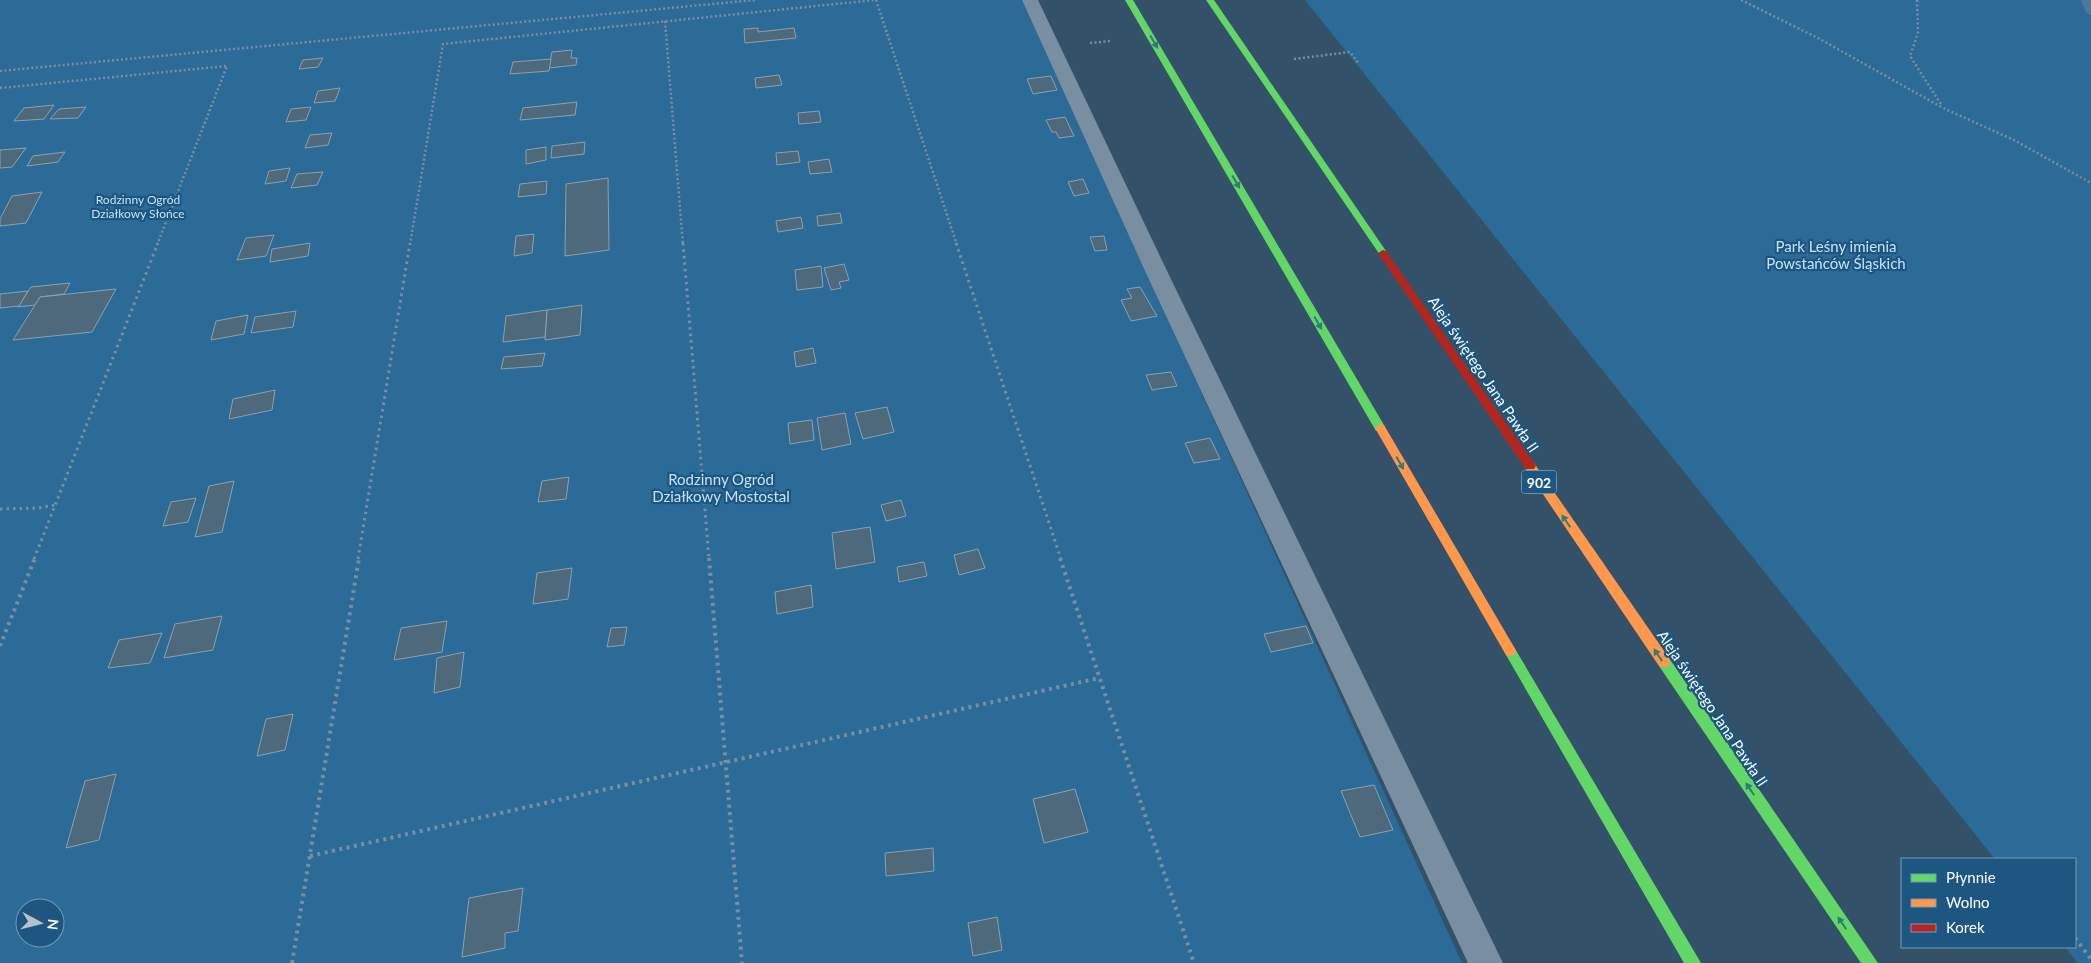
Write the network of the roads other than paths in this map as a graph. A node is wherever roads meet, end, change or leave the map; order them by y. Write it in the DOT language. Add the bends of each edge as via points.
graph roads {
  1 [pos="1030,0"];
  2 [pos="1129,0"];
  3 [pos="1210,0"];
  4 [pos="1486,963"];
  5 [pos="1693,963"];
  6 [pos="1870,963"];
  1 -- 4 [label="lane"];
  2 -- 5 [label="main road, one-way"];
  6 -- 3 [label="main road, Aleja świętego Jana Pawła II / 902, one-way"];
}
